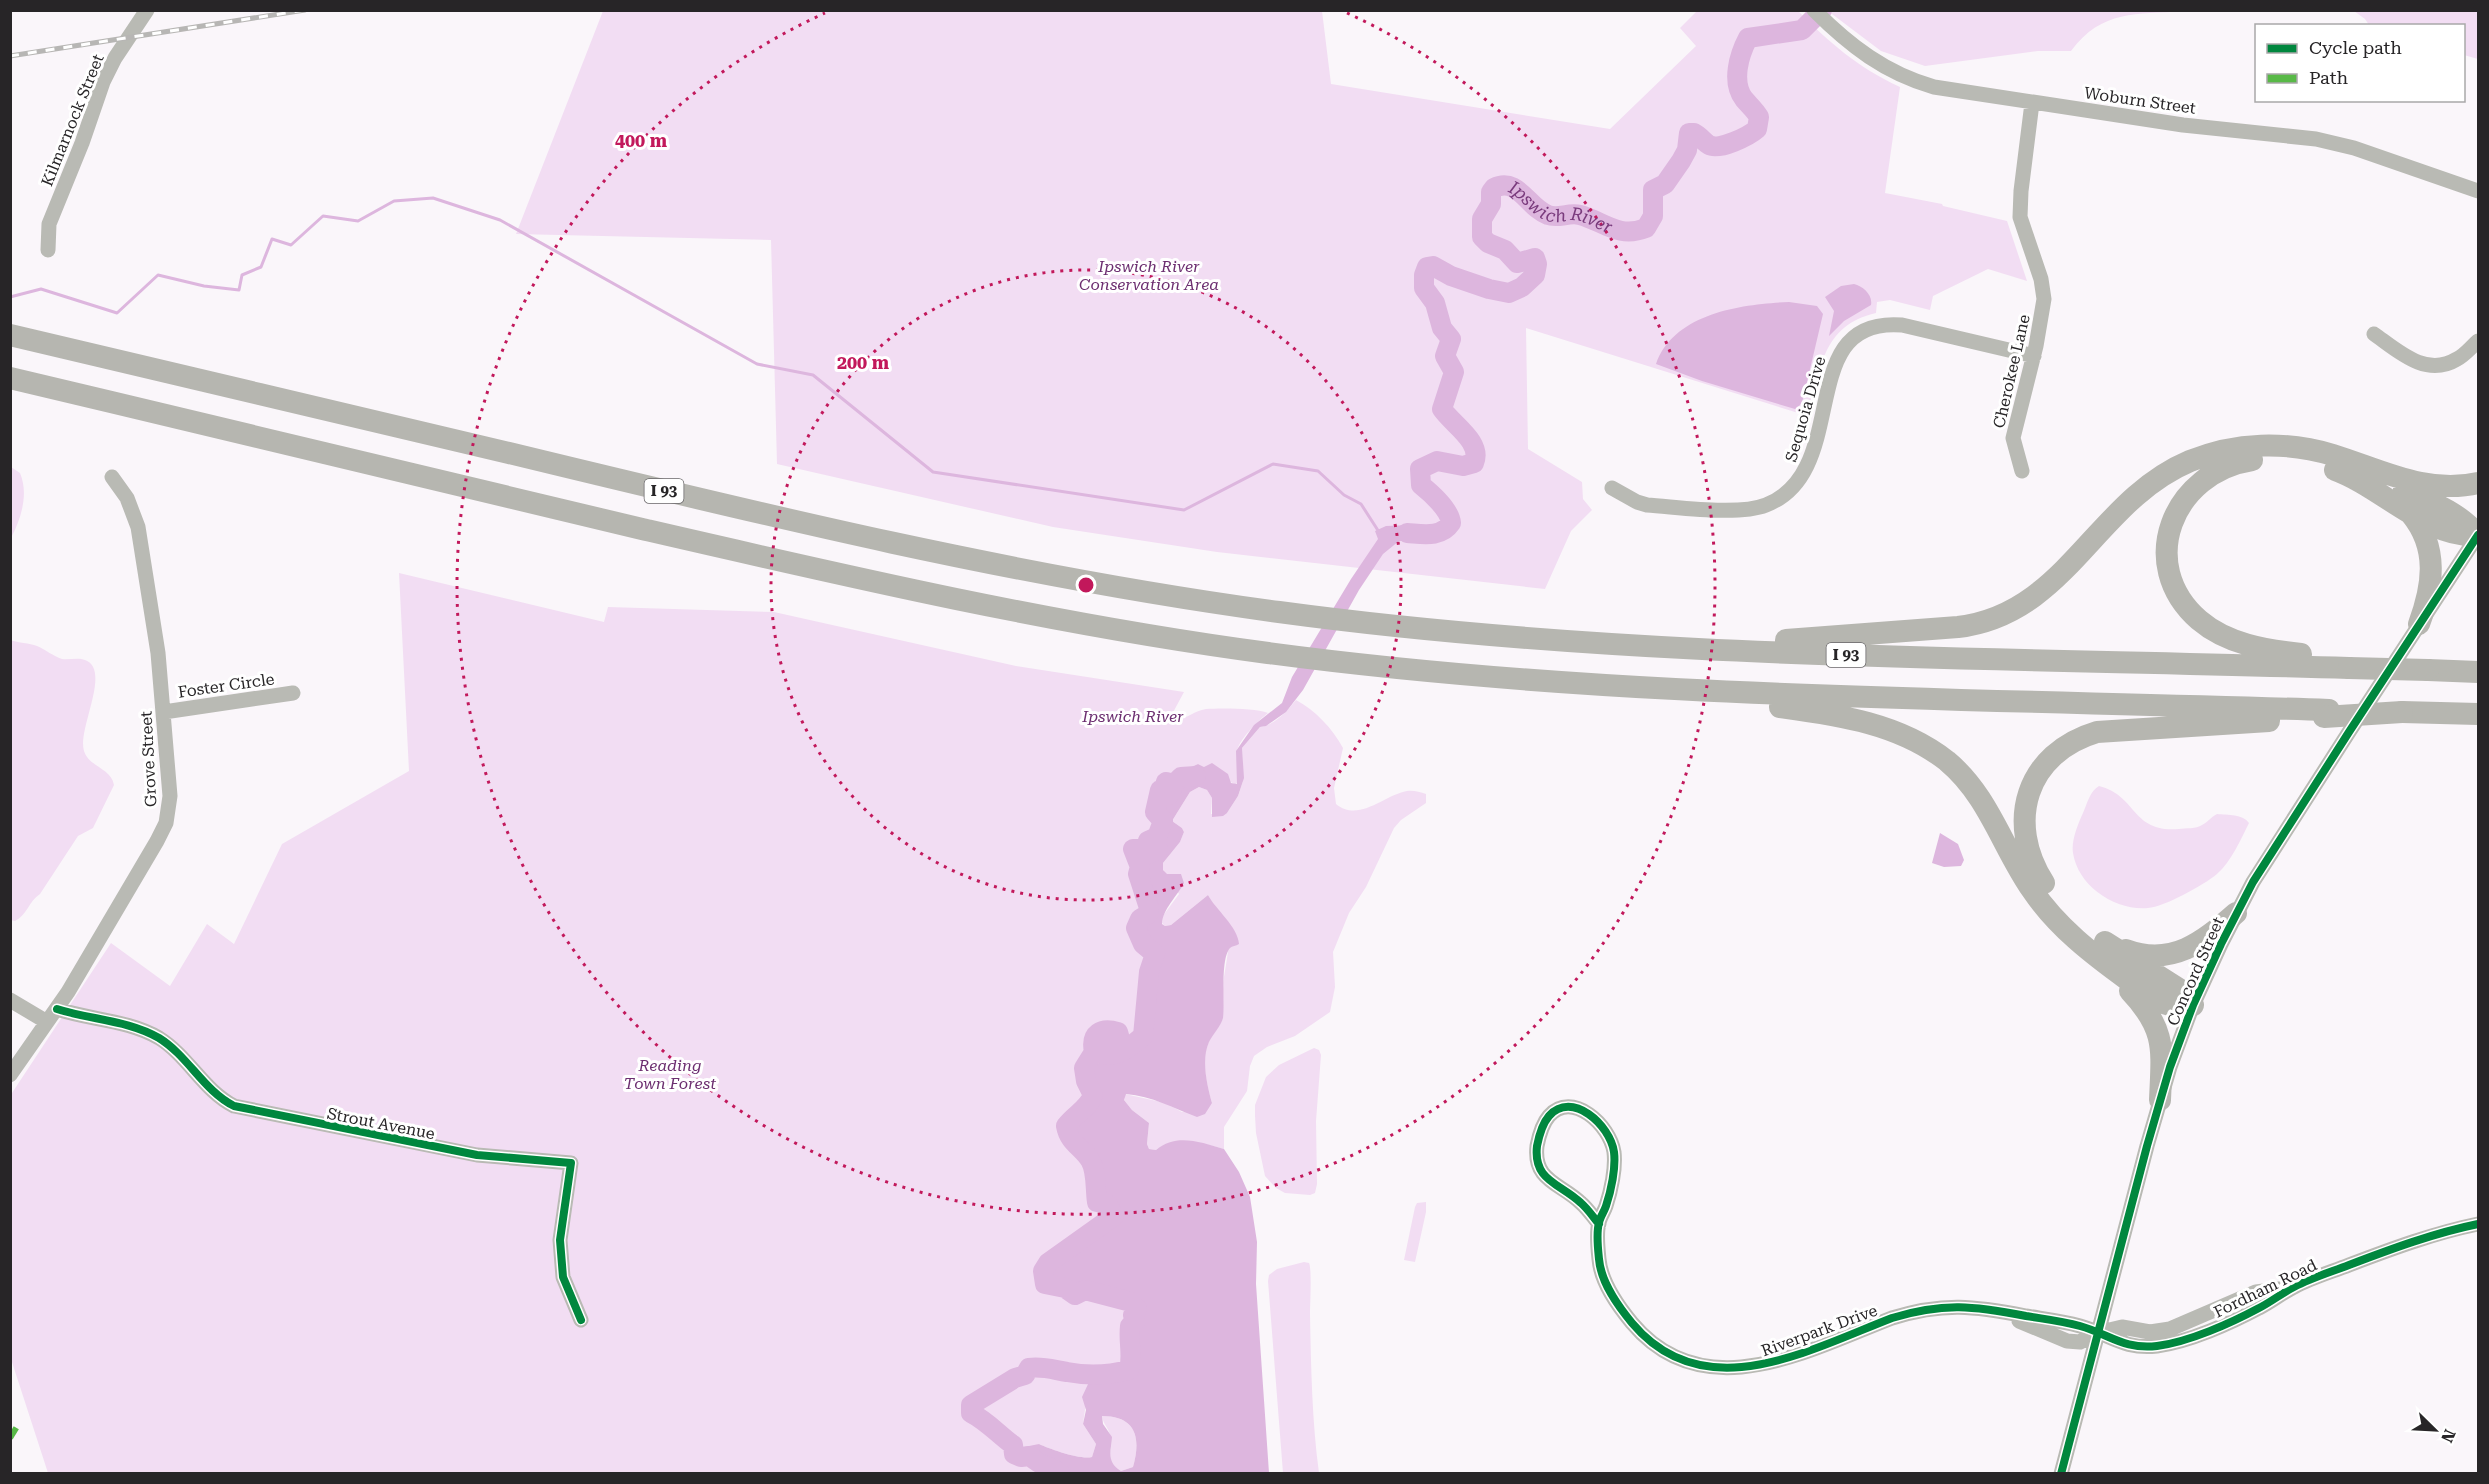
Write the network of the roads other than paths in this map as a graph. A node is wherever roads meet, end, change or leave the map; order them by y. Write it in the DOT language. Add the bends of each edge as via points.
graph roads {
  1 [pos="147,10"];
  2 [pos="1814,10"];
  3 [pos="2032,103"];
  4 [pos="2478,191"];
  5 [pos="48,250"];
  6 [pos="2374,334"];
  7 [pos="10,335"];
  8 [pos="2478,341"];
  9 [pos="2034,356"];
  10 [pos="10,378"];
  11 [pos="2357,464"];
  12 [pos="2022,471"];
  13 [pos="112,477"];
  14 [pos="2478,483"];
  15 [pos="1612,488"];
  16 [pos="2410,513"];
  17 [pos="2478,535"];
  18 [pos="2419,624"];
  19 [pos="1666,649"];
  20 [pos="2351,664"];
  21 [pos="2478,672"];
  22 [pos="1662,690"];
  23 [pos="293,693"];
  24 [pos="164,712"];
  25 [pos="2326,713"];
  26 [pos="2478,714"];
  27 [pos="2236,913"];
  28 [pos="2101,950"];
  29 [pos="10,1000"];
  30 [pos="2193,1005"];
  31 [pos="57,1009"];
  32 [pos="47,1022"];
  33 [pos="10,1076"];
  34 [pos="2160,1101"];
  35 [pos="1599,1224"];
  36 [pos="2478,1224"];
  37 [pos="581,1320"];
  38 [pos="2097,1333"];
  39 [pos="2061,1473"];
  1 -- 5 [label="street, Kilmarnock Street" via="103,82 49,224"];
  2 -- 3 [label="street, Woburn Street" via="1864,55 1903,77 1934,87"];
  3 -- 4 [label="street, Woburn Street" via="2316,139 2354,148"];
  3 -- 9 [label="street, Cherokee Lane" via="2020,204 2044,299"];
  6 -- 8 [label="street" via="2412,361 2427,365 2456,360"];
  7 -- 19 [label="highway, I 93" via="864,537 1067,579 1334,618"];
  9 -- 12 [label="street, Cherokee Lane" via="2013,438"];
  9 -- 15 [label="street, Sequoia Drive" via="1902,325 1872,328 1856,337 1839,356 1810,464 1795,486 1780,498 1762,507 1743,510 1647,505"];
  10 -- 22 [label="highway" via="958,601 1154,636 1312,658 1446,674"];
  11 -- 14 [label="highway" via="2428,485 2456,487"];
  11 -- 17 [label="highway" via="2451,510"];
  11 -- 19 [label="highway" via="2289,446 2231,449 2190,461 2136,495 2038,595 2005,615 1977,624"];
  13 -- 24 [label="street, Grove Street" via="127,498 138,527"];
  16 -- 17 [label="highway" via="2453,534"];
  16 -- 18 [label="highway" via="2424,535 2432,565 2430,590"];
  16 -- 20 [label="highway" via="2340,472 2309,463 2264,459 2238,462 2208,475 2187,494 2174,518 2168,541 2170,572 2182,600 2202,623 2253,647"];
  17 -- 18 [label="street, Concord Street"];
  18 -- 27 [label="street, Concord Street"];
  19 -- 20 [label="highway, I 93"];
  20 -- 21 [label="highway, bridge"];
  22 -- 25 [label="highway"];
  22 -- 28 [label="highway" via="1853,718 1928,748 1973,788 2031,889 2060,925"];
  23 -- 24 [label="street, Foster Circle"];
  24 -- 31 [label="street, Grove Street" via="170,796 166,823"];
  25 -- 26 [label="highway, bridge"];
  25 -- 28 [label="highway" via="2097,732 2076,739 2047,760 2027,799 2024,823 2028,849 2055,898"];
  27 -- 28 [label="highway" via="2205,940 2170,954"];
  27 -- 30 [label="street, Concord Street"];
  28 -- 30 [label="highway" via="2179,989"];
  28 -- 34 [label="highway" via="2156,1026 2162,1054"];
  29 -- 32 [label="street"];
  30 -- 34 [label="street, Concord Street"];
  31 -- 32 [label="street, Grove Street"];
  31 -- 37 [label="street, Strout Avenue" via="135,1027 160,1039 234,1106 477,1155 571,1163 560,1240 563,1277"];
  32 -- 33 [label="street, Grove Street"];
  34 -- 38 [label="street, Concord Street"];
  35 -- 35 [label="street, Riverpark Drive" via="1614,1163 1611,1140 1601,1123 1588,1113 1558,1109 1542,1127 1538,1164 1550,1181 1581,1203"];
  35 -- 38 [label="street, Riverpark Drive" via="1599,1262 1617,1303 1649,1340 1701,1366 1761,1366 1914,1311 1946,1306 1991,1310 2080,1326"];
  36 -- 38 [label="street, Fordham Road" via="2403,1244 2293,1287 2256,1292 2159,1332 2122,1327"];
  38 -- 39 [label="street, Concord Street"];
}
